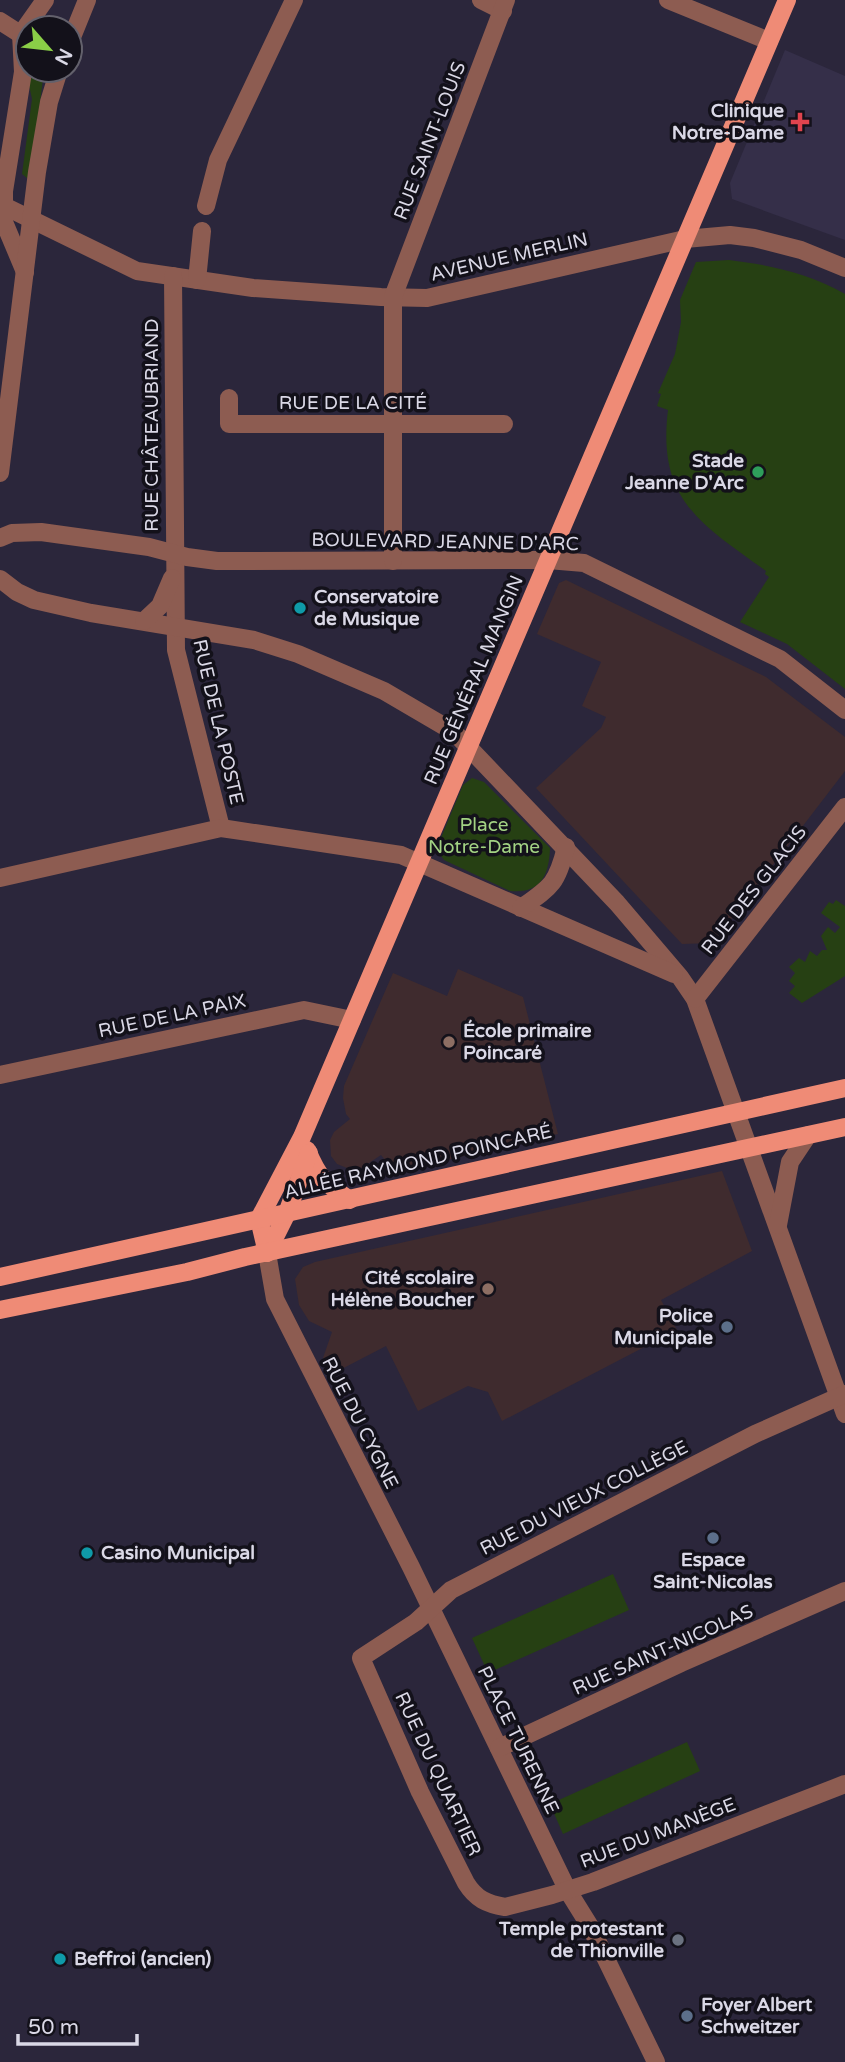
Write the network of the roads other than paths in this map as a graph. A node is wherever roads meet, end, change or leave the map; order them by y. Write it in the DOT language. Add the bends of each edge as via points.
graph roads {
  1 [pos="294,0"];
  2 [pos="481,0"];
  3 [pos="668,0"];
  4 [pos="787,0"];
  5 [pos="505,5"];
  6 [pos="769,41"];
  7 [pos="17,84"];
  8 [pos="25,84"];
  9 [pos="55,84"];
  10 [pos="0,167"];
  11 [pos="205,206"];
  12 [pos="12,216"];
  13 [pos="202,231"];
  14 [pos="685,239"];
  15 [pos="845,268"];
  16 [pos="25,272"];
  17 [pos="173,276"];
  18 [pos="197,280"];
  19 [pos="393,297"];
  20 [pos="229,398"];
  21 [pos="393,424"];
  22 [pos="504,424"];
  23 [pos="0,473"];
  24 [pos="0,538"];
  25 [pos="174,553"];
  26 [pos="548,560"];
  27 [pos="393,561"];
  28 [pos="174,573"];
  29 [pos="0,579"];
  30 [pos="144,621"];
  31 [pos="176,626"];
  32 [pos="845,710"];
  33 [pos="469,747"];
  34 [pos="845,807"];
  35 [pos="221,828"];
  36 [pos="566,847"];
  37 [pos="419,862"];
  38 [pos="0,878"];
  39 [pos="521,908"];
  40 [pos="680,977"];
  41 [pos="695,999"];
  42 [pos="352,1020"];
  43 [pos="0,1075"];
  44 [pos="845,1088"];
  45 [pos="736,1113"];
  46 [pos="845,1127"];
  47 [pos="808,1135"];
  48 [pos="306,1145"];
  49 [pos="749,1148"];
  50 [pos="350,1200"];
  51 [pos="287,1213"];
  52 [pos="259,1219"];
  53 [pos="778,1225"];
  54 [pos="267,1253"];
  55 [pos="0,1277"];
  56 [pos="0,1310"];
  57 [pos="842,1395"];
  58 [pos="845,1414"];
  59 [pos="845,1591"];
  60 [pos="431,1608"];
  61 [pos="361,1658"];
  62 [pos="499,1748"];
  63 [pos="845,1784"];
  64 [pos="568,1891"];
  65 [pos="484,1902"];
  66 [pos="656,2062"];
  1 -- 11 [label="street" via="218,160"];
  2 -- 5 [label="street"];
  3 -- 6 [label="street"];
  4 -- 6 [label="main road, RUE GÉNÉRAL MANGIN"];
  5 -- 19 [label="street, RUE SAINT-LOUIS"];
  6 -- 14 [label="main road, RUE GÉNÉRAL MANGIN"];
  7 -- 10 [label="street" via="10,97"];
  8 -- 12 [label="street"];
  9 -- 12 [label="street"];
  12 -- 16 [label="street"];
  12 -- 16 [label="street"];
  12 -- 17 [label="street, AVENUE MERLIN" via="137,271"];
  13 -- 18 [label="street"];
  14 -- 15 [label="street, AVENUE MERLIN" via="754,238"];
  14 -- 19 [label="street, AVENUE MERLIN" via="426,298"];
  14 -- 26 [label="main road, RUE GÉNÉRAL MANGIN"];
  16 -- 23 [label="street"];
  17 -- 18 [label="street, AVENUE MERLIN"];
  17 -- 25 [label="street, RUE CHÂTEAUBRIAND"];
  18 -- 19 [label="street, AVENUE MERLIN"];
  19 -- 21 [label="street"];
  20 -- 21 [label="street, RUE DE LA CITÉ" via="229,424"];
  21 -- 22 [label="street, RUE DE LA CITÉ"];
  21 -- 27 [label="street"];
  24 -- 25 [label="street, BOULEVARD JEANNE D'ARC" via="41,532"];
  25 -- 27 [label="street, BOULEVARD JEANNE D'ARC" via="217,561"];
  25 -- 28 [label="street, RUE CHÂTEAUBRIAND"];
  26 -- 27 [label="street, BOULEVARD JEANNE D'ARC"];
  26 -- 32 [label="street, BOULEVARD JEANNE D'ARC" via="584,563 780,659"];
  26 -- 33 [label="main road, RUE GÉNÉRAL MANGIN"];
  28 -- 30 [label="street" via="160,606"];
  28 -- 31 [label="street, RUE CHÂTEAUBRIAND"];
  29 -- 30 [label="street" via="34,600"];
  30 -- 31 [label="street"];
  31 -- 33 [label="street" via="254,640 320,662 384,691 454,732"];
  31 -- 35 [label="street, RUE DE LA POSTE" via="176,650"];
  33 -- 36 [label="street"];
  33 -- 37 [label="main road, RUE GÉNÉRAL MANGIN"];
  34 -- 41 [label="street, RUE DES GLACIS"];
  35 -- 37 [label="street" via="401,855"];
  35 -- 38 [label="street"];
  36 -- 39 [label="street" via="560,872 550,887"];
  36 -- 40 [label="street"];
  37 -- 39 [label="street"];
  37 -- 42 [label="main road, RUE GÉNÉRAL MANGIN"];
  39 -- 40 [label="street"];
  40 -- 41 [label="street"];
  41 -- 45 [label="street"];
  42 -- 43 [label="street, RUE DE LA PAIX" via="304,1010"];
  42 -- 48 [label="main road, RUE GÉNÉRAL MANGIN"];
  44 -- 45 [label="main road, ALLÉE RAYMOND POINCARÉ"];
  45 -- 49 [label="street"];
  45 -- 50 [label="main road, ALLÉE RAYMOND POINCARÉ"];
  46 -- 47 [label="main road"];
  47 -- 49 [label="main road"];
  47 -- 53 [label="street" via="790,1163"];
  48 -- 50 [label="main road" via="316,1172"];
  48 -- 51 [label="main road"];
  48 -- 52 [label="main road, RUE GÉNÉRAL MANGIN"];
  49 -- 53 [label="street"];
  49 -- 54 [label="main road"];
  50 -- 51 [label="main road, ALLÉE RAYMOND POINCARÉ"];
  51 -- 52 [label="main road, ALLÉE RAYMOND POINCARÉ"];
  51 -- 54 [label="main road"];
  52 -- 54 [label="main road"];
  52 -- 55 [label="main road, ALLÉE RAYMOND POINCARÉ"];
  53 -- 57 [label="street"];
  54 -- 56 [label="main road"];
  54 -- 60 [label="street, RUE DU CYGNE" via="275,1299"];
  57 -- 58 [label="street"];
  57 -- 60 [label="street, RUE DU VIEUX COLLÈGE" via="755,1434 451,1590"];
  59 -- 62 [label="street, RUE SAINT-NICOLAS"];
  60 -- 61 [label="street, RUE DU VIEUX COLLÈGE"];
  60 -- 62 [label="street, PLACE TURENNE"];
  61 -- 65 [label="street, RUE DU QUARTIER" via="460,1872 474,1896"];
  62 -- 64 [label="street, PLACE TURENNE"];
  63 -- 64 [label="street, RUE DU MANÈGE"];
  64 -- 65 [label="street, RUE DU MANÈGE" via="506,1907"];
  64 -- 66 [label="street, PLACE TURENNE" via="591,1928"];
}
